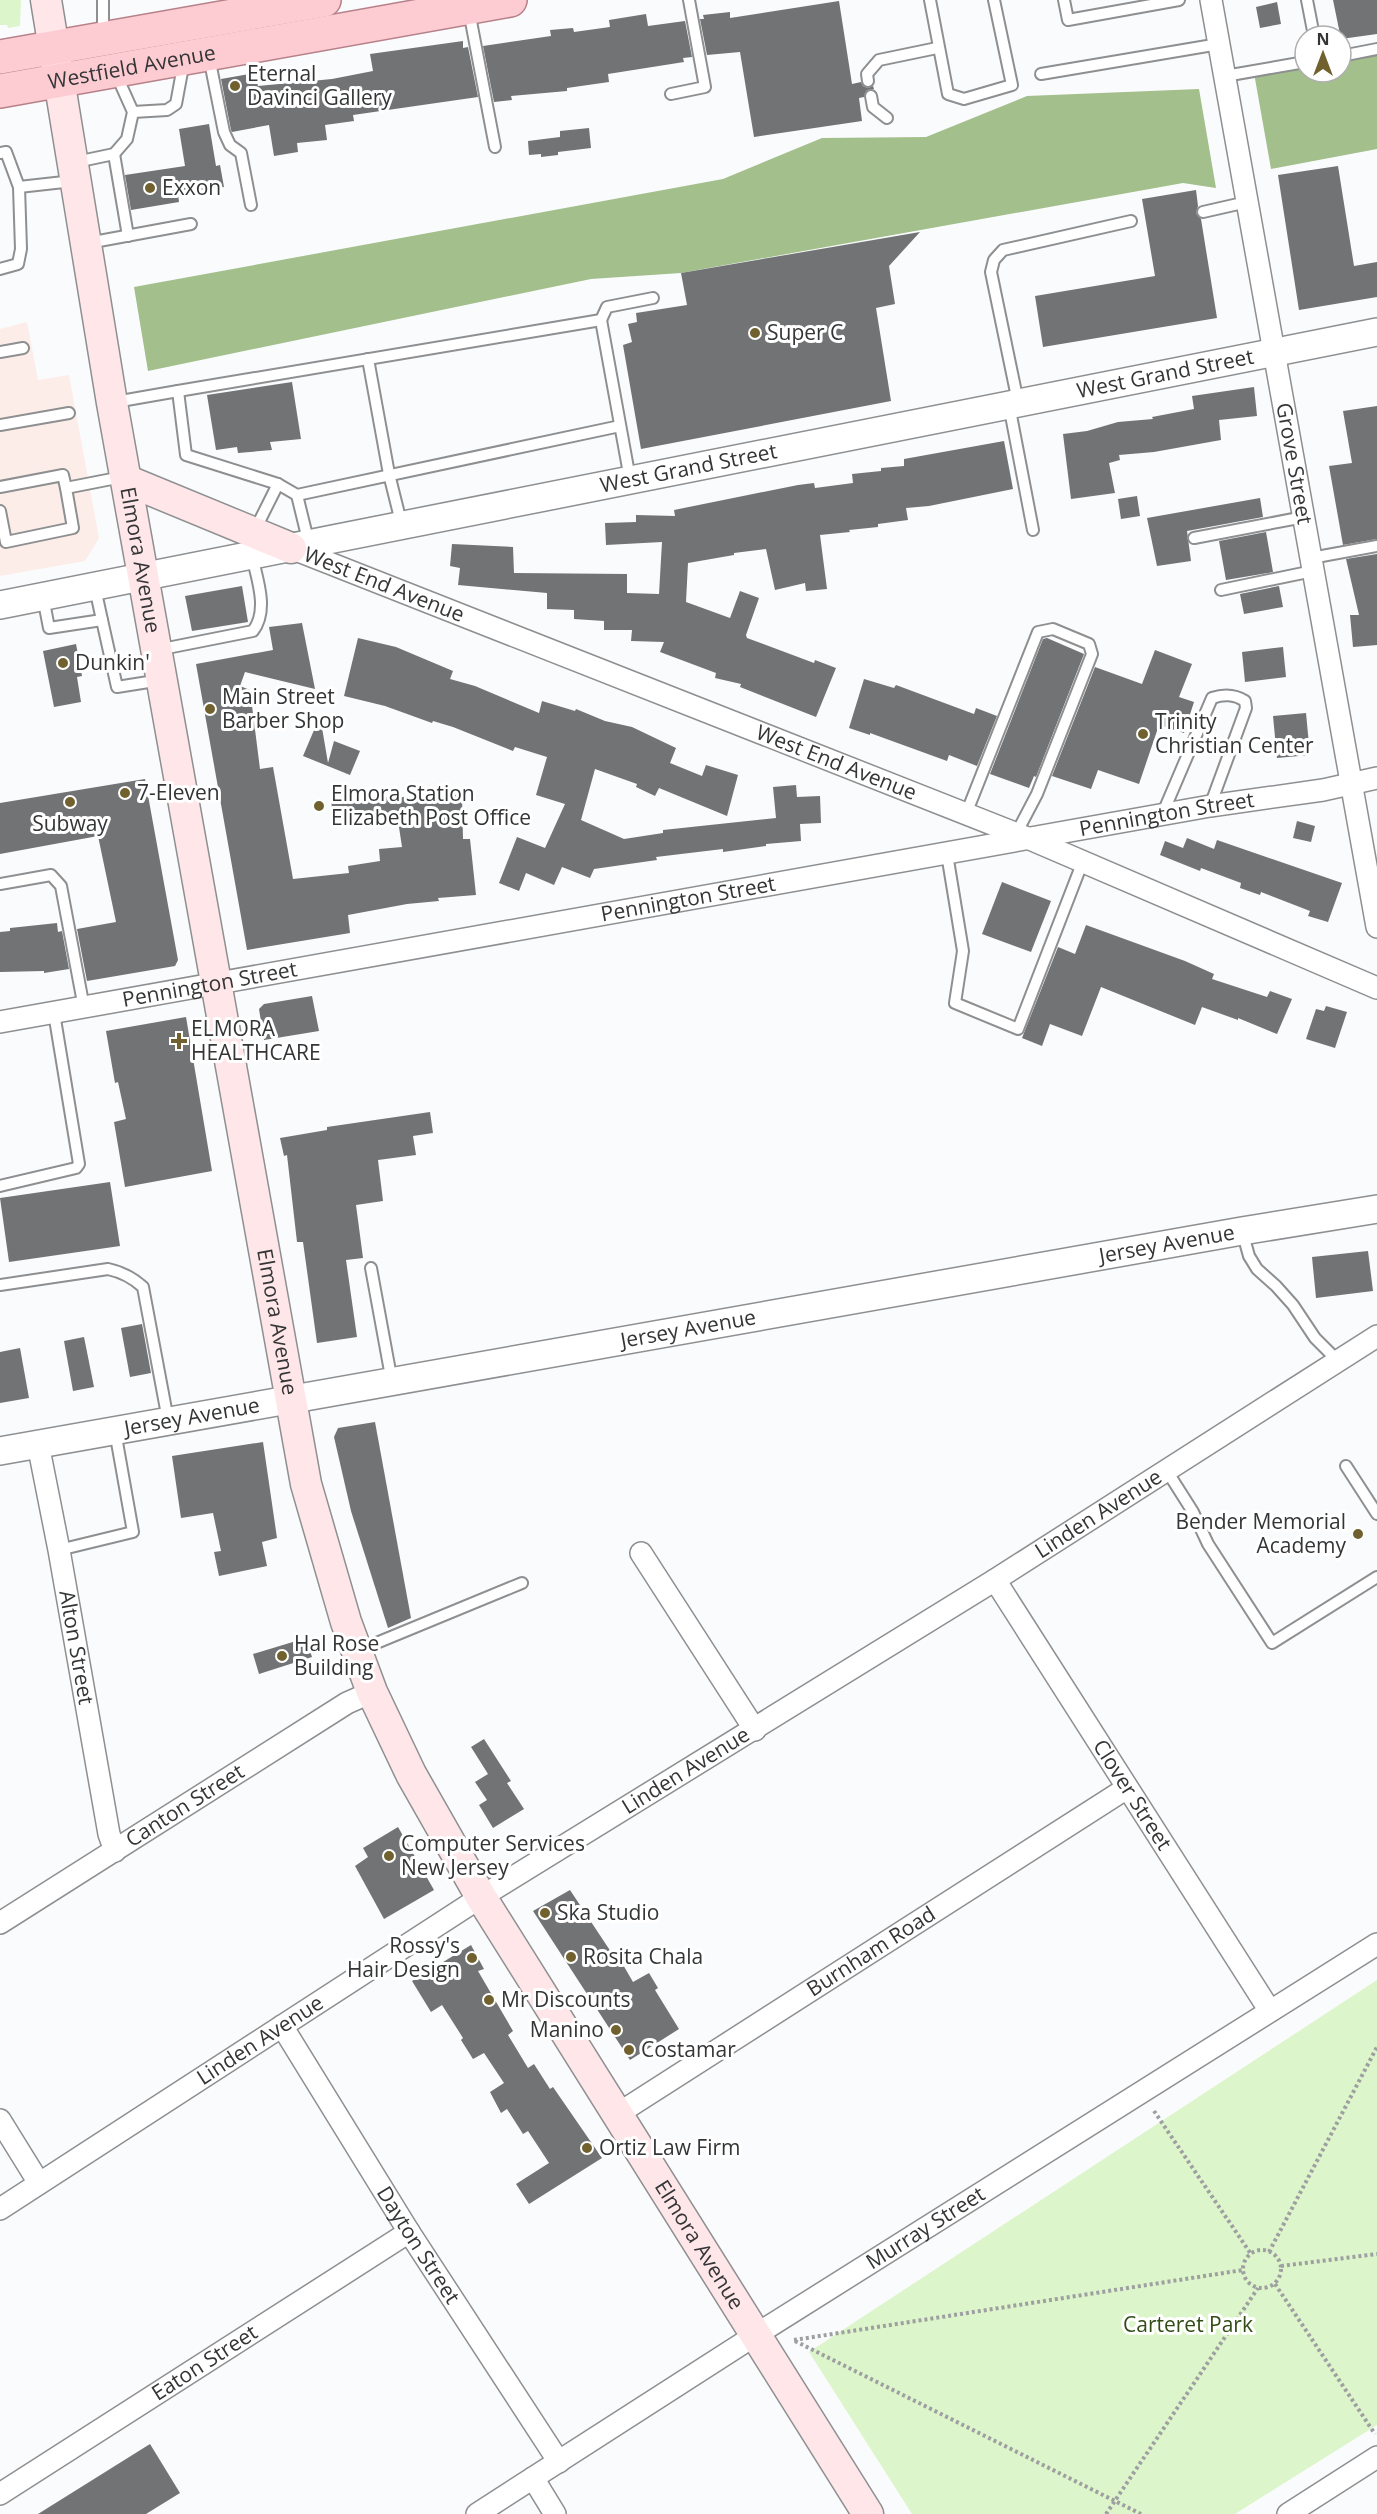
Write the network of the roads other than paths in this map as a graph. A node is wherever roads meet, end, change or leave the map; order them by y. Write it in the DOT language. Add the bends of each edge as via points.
graph roads {
  1 [pos="46,0"];
  2 [pos="104,0"];
  3 [pos="324,0"];
  4 [pos="510,0"];
  5 [pos="689,0"];
  6 [pos="930,0"];
  7 [pos="994,0"];
  8 [pos="1064,0"];
  9 [pos="1179,0"];
  10 [pos="1211,0"];
  11 [pos="1307,0"];
  12 [pos="434,7"];
  13 [pos="469,7"];
  14 [pos="1312,24"];
  15 [pos="103,39"];
  16 [pos="1219,44"];
  17 [pos="52,48"];
  18 [pos="938,48"];
  19 [pos="1377,50"];
  20 [pos="1353,54"];
  21 [pos="197,56"];
  22 [pos="0,57"];
  23 [pos="1293,64"];
  24 [pos="115,71"];
  25 [pos="1041,74"];
  26 [pos="1225,76"];
  27 [pos="868,77"];
  28 [pos="58,81"];
  29 [pos="0,91"];
  30 [pos="671,94"];
  31 [pos="871,96"];
  32 [pos="133,112"];
  33 [pos="887,118"];
  34 [pos="495,147"];
  35 [pos="0,153"];
  36 [pos="114,154"];
  37 [pos="73,172"];
  38 [pos="19,187"];
  39 [pos="1247,202"];
  40 [pos="251,205"];
  41 [pos="1203,212"];
  42 [pos="1131,221"];
  43 [pos="191,224"];
  44 [pos="128,236"];
  45 [pos="85,244"];
  46 [pos="0,269"];
  47 [pos="653,298"];
  48 [pos="601,320"];
  49 [pos="1377,333"];
  50 [pos="23,348"];
  51 [pos="1274,351"];
  52 [pos="0,352"];
  53 [pos="368,359"];
  54 [pos="178,392"];
  55 [pos="112,403"];
  56 [pos="1013,404"];
  57 [pos="69,413"];
  58 [pos="0,425"];
  59 [pos="620,426"];
  60 [pos="389,474"];
  61 [pos="126,478"];
  62 [pos="631,481"];
  63 [pos="278,484"];
  64 [pos="0,487"];
  65 [pos="66,488"];
  66 [pos="297,495"];
  67 [pos="0,511"];
  68 [pos="1304,517"];
  69 [pos="402,526"];
  70 [pos="1033,530"];
  71 [pos="1194,538"];
  72 [pos="253,544"];
  73 [pos="1377,546"];
  74 [pos="300,547"];
  75 [pos="1312,565"];
  76 [pos="144,578"];
  77 [pos="95,587"];
  78 [pos="1221,590"];
  79 [pos="43,597"];
  80 [pos="0,606"];
  81 [pos="102,620"];
  82 [pos="157,650"];
  83 [pos="162,680"];
  84 [pos="1377,778"];
  85 [pos="1352,783"];
  86 [pos="1210,806"];
  87 [pos="966,814"];
  88 [pos="1162,815"];
  89 [pos="1023,836"];
  90 [pos="947,854"];
  91 [pos="1083,861"];
  92 [pos="0,884"];
  93 [pos="1377,927"];
  94 [pos="216,984"];
  95 [pos="1377,988"];
  96 [pos="84,1008"];
  97 [pos="54,1013"];
  98 [pos="0,1023"];
  99 [pos="0,1186"];
  100 [pos="1377,1209"];
  101 [pos="1242,1231"];
  102 [pos="371,1268"];
  103 [pos="0,1285"];
  104 [pos="1377,1336"];
  105 [pos="1338,1361"];
  106 [pos="392,1382"];
  107 [pos="291,1400"];
  108 [pos="169,1422"];
  109 [pos="115,1431"];
  110 [pos="38,1444"];
  111 [pos="0,1451"];
  112 [pos="1346,1466"];
  113 [pos="1167,1471"];
  114 [pos="1377,1514"];
  115 [pos="59,1550"];
  116 [pos="641,1553"];
  117 [pos="1377,1577"];
  118 [pos="995,1580"];
  119 [pos="522,1583"];
  120 [pos="357,1652"];
  121 [pos="372,1692"];
  122 [pos="755,1730"];
  123 [pos="1127,1788"];
  124 [pos="115,1851"];
  125 [pos="481,1897"];
  126 [pos="0,1923"];
  127 [pos="1377,1944"];
  128 [pos="1270,2011"];
  129 [pos="282,2026"];
  130 [pos="616,2115"];
  131 [pos="0,2120"];
  132 [pos="39,2183"];
  133 [pos="0,2209"];
  134 [pos="409,2232"];
  135 [pos="754,2336"];
  136 [pos="1377,2457"];
  137 [pos="559,2462"];
  138 [pos="533,2478"];
  139 [pos="0,2494"];
  140 [pos="477,2514"];
  141 [pos="555,2514"];
  142 [pos="868,2514"];
  143 [pos="1288,2514"];
  1 -- 17 [label="main road, Elmora Avenue"];
  2 -- 15 [label="lane"];
  3 -- 15 [label="main road, Westfield Avenue"];
  4 -- 13 [label="main road, Westfield Avenue"];
  5 -- 30 [label="lane" via="705,87"];
  6 -- 18 [label="lane"];
  7 -- 18 [label="lane" via="1012,85 964,99 948,94"];
  8 -- 9 [label="lane" via="1068,20"];
  10 -- 16 [label="street, Grove Street"];
  11 -- 14 [label="lane"];
  12 -- 13 [label="main road, Westfield Avenue"];
  12 -- 21 [label="main road, Westfield Avenue"];
  13 -- 34 [label="lane"];
  15 -- 17 [label="main road, Westfield Avenue"];
  16 -- 25 [label="lane"];
  16 -- 26 [label="street, Grove Street"];
  17 -- 22 [label="main road, Westfield Avenue"];
  17 -- 28 [label="main road, Elmora Avenue"];
  18 -- 27 [label="lane" via="879,60"];
  19 -- 20 [label="lane"];
  21 -- 24 [label="main road, Westfield Avenue"];
  21 -- 32 [label="lane" via="177,104 167,110"];
  21 -- 40 [label="lane" via="224,132 230,145 241,153"];
  23 -- 26 [label="lane"];
  24 -- 28 [label="main road, Westfield Avenue"];
  24 -- 32 [label="lane"];
  26 -- 39 [label="street, Grove Street"];
  28 -- 29 [label="main road, Westfield Avenue"];
  28 -- 37 [label="main road, Elmora Avenue"];
  31 -- 33 [label="lane" via="873,107"];
  32 -- 36 [label="lane" via="127,139"];
  35 -- 38 [label="lane" via="6,152"];
  36 -- 37 [label="lane"];
  36 -- 44 [label="lane"];
  37 -- 38 [label="lane"];
  37 -- 45 [label="main road, Elmora Avenue"];
  38 -- 46 [label="lane" via="18,264"];
  39 -- 41 [label="lane"];
  39 -- 51 [label="street, Grove Street"];
  42 -- 56 [label="lane" via="1003,250 994,260 991,272"];
  43 -- 44 [label="lane"];
  44 -- 45 [label="lane"];
  45 -- 55 [label="main road, Elmora Avenue"];
  47 -- 48 [label="lane" via="607,307"];
  48 -- 53 [label="lane"];
  48 -- 59 [label="lane"];
  49 -- 51 [label="street, West Grand Street"];
  50 -- 52 [label="lane"];
  51 -- 56 [label="street, West Grand Street"];
  51 -- 68 [label="street, Grove Street"];
  53 -- 54 [label="lane"];
  53 -- 60 [label="lane"];
  54 -- 55 [label="lane"];
  54 -- 63 [label="lane" via="186,455"];
  55 -- 61 [label="main road, Elmora Avenue"];
  56 -- 62 [label="street, West Grand Street"];
  56 -- 70 [label="lane"];
  57 -- 58 [label="lane"];
  59 -- 60 [label="lane"];
  59 -- 62 [label="lane"];
  60 -- 66 [label="lane"];
  60 -- 69 [label="lane"];
  61 -- 65 [label="lane"];
  61 -- 72 [label="main road"];
  61 -- 76 [label="main road, Elmora Avenue"];
  62 -- 69 [label="street, West Grand Street"];
  63 -- 66 [label="lane"];
  63 -- 72 [label="lane"];
  64 -- 65 [label="lane" via="63,475"];
  65 -- 67 [label="lane" via="74,528 6,542"];
  66 -- 74 [label="lane"];
  68 -- 71 [label="lane"];
  68 -- 75 [label="street, Grove Street"];
  69 -- 74 [label="street, West Grand Street"];
  72 -- 74 [label="main road"];
  72 -- 76 [label="street"];
  72 -- 82 [label="lane" via="261,613 253,631"];
  73 -- 75 [label="lane"];
  74 -- 87 [label="street, West End Avenue"];
  75 -- 78 [label="lane"];
  75 -- 85 [label="street, Grove Street"];
  76 -- 77 [label="street"];
  76 -- 82 [label="main road, Elmora Avenue"];
  77 -- 79 [label="street"];
  77 -- 81 [label="lane"];
  79 -- 80 [label="street"];
  79 -- 81 [label="lane" via="49,628"];
  81 -- 83 [label="lane" via="117,687"];
  82 -- 83 [label="main road, Elmora Avenue"];
  83 -- 94 [label="main road, Elmora Avenue"];
  84 -- 85 [label="street, Pennington Street"];
  85 -- 86 [label="street, Pennington Street"];
  85 -- 93 [label="street, Grove Street"];
  86 -- 88 [label="street, Pennington Street"];
  86 -- 88 [label="lane" via="1245,708 1245,701 1223,694 1212,698"];
  87 -- 89 [label="street, West End Avenue"];
  87 -- 89 [label="lane" via="1038,632 1053,629 1089,644 1092,654"];
  88 -- 89 [label="street, Pennington Street"];
  89 -- 90 [label="street, Pennington Street"];
  89 -- 91 [label="street, West End Avenue"];
  90 -- 91 [label="lane" via="963,951 955,1003 1018,1029"];
  90 -- 94 [label="street, Pennington Street"];
  91 -- 95 [label="street, West End Avenue"];
  92 -- 96 [label="lane" via="51,875 61,886"];
  94 -- 96 [label="street, Pennington Street"];
  94 -- 107 [label="main road, Elmora Avenue"];
  96 -- 97 [label="street, Pennington Street"];
  97 -- 98 [label="street, Pennington Street"];
  97 -- 99 [label="lane" via="79,1164 76,1168"];
  100 -- 101 [label="street, Jersey Avenue"];
  101 -- 105 [label="lane" via="1257,1269 1293,1305 1315,1338"];
  101 -- 106 [label="street, Jersey Avenue"];
  102 -- 106 [label="lane"];
  103 -- 108 [label="lane" via="108,1269 135,1280 143,1287"];
  104 -- 105 [label="street, Linden Avenue"];
  105 -- 113 [label="street, Linden Avenue"];
  106 -- 107 [label="street, Jersey Avenue"];
  107 -- 108 [label="street, Jersey Avenue"];
  107 -- 120 [label="main road, Elmora Avenue" via="306,1484"];
  108 -- 109 [label="street, Jersey Avenue"];
  109 -- 110 [label="street, Jersey Avenue"];
  109 -- 115 [label="lane" via="133,1532"];
  110 -- 111 [label="street, Jersey Avenue"];
  110 -- 115 [label="street, Alton Street"];
  112 -- 114 [label="lane"];
  113 -- 117 [label="lane" via="1208,1544 1272,1643"];
  113 -- 118 [label="street, Linden Avenue"];
  115 -- 124 [label="street, Alton Street"];
  116 -- 122 [label="street"];
  118 -- 122 [label="street, Linden Avenue"];
  118 -- 123 [label="street, Clover Street"];
  119 -- 120 [label="lane"];
  120 -- 121 [label="main road, Elmora Avenue"];
  121 -- 124 [label="street, Canton Street" via="347,1703"];
  121 -- 125 [label="main road, Elmora Avenue" via="411,1774"];
  122 -- 125 [label="street, Linden Avenue"];
  123 -- 128 [label="street, Clover Street"];
  123 -- 130 [label="street, Burnham Road"];
  124 -- 126 [label="street, Canton Street"];
  125 -- 129 [label="street, Linden Avenue"];
  125 -- 130 [label="main road, Elmora Avenue"];
  127 -- 128 [label="street, Murray Street"];
  128 -- 135 [label="street, Murray Street"];
  129 -- 132 [label="street, Linden Avenue"];
  129 -- 134 [label="street, Dayton Street"];
  130 -- 135 [label="main road, Elmora Avenue"];
  131 -- 132 [label="street"];
  132 -- 133 [label="street, Linden Avenue"];
  134 -- 137 [label="street, Dayton Street"];
  134 -- 139 [label="street, Eaton Street"];
  135 -- 137 [label="street, Murray Street"];
  135 -- 142 [label="main road, Elmora Avenue"];
  136 -- 143 [label="street"];
  137 -- 138 [label="street, Murray Street"];
  138 -- 140 [label="street, Murray Street"];
  138 -- 141 [label="street"];
}
